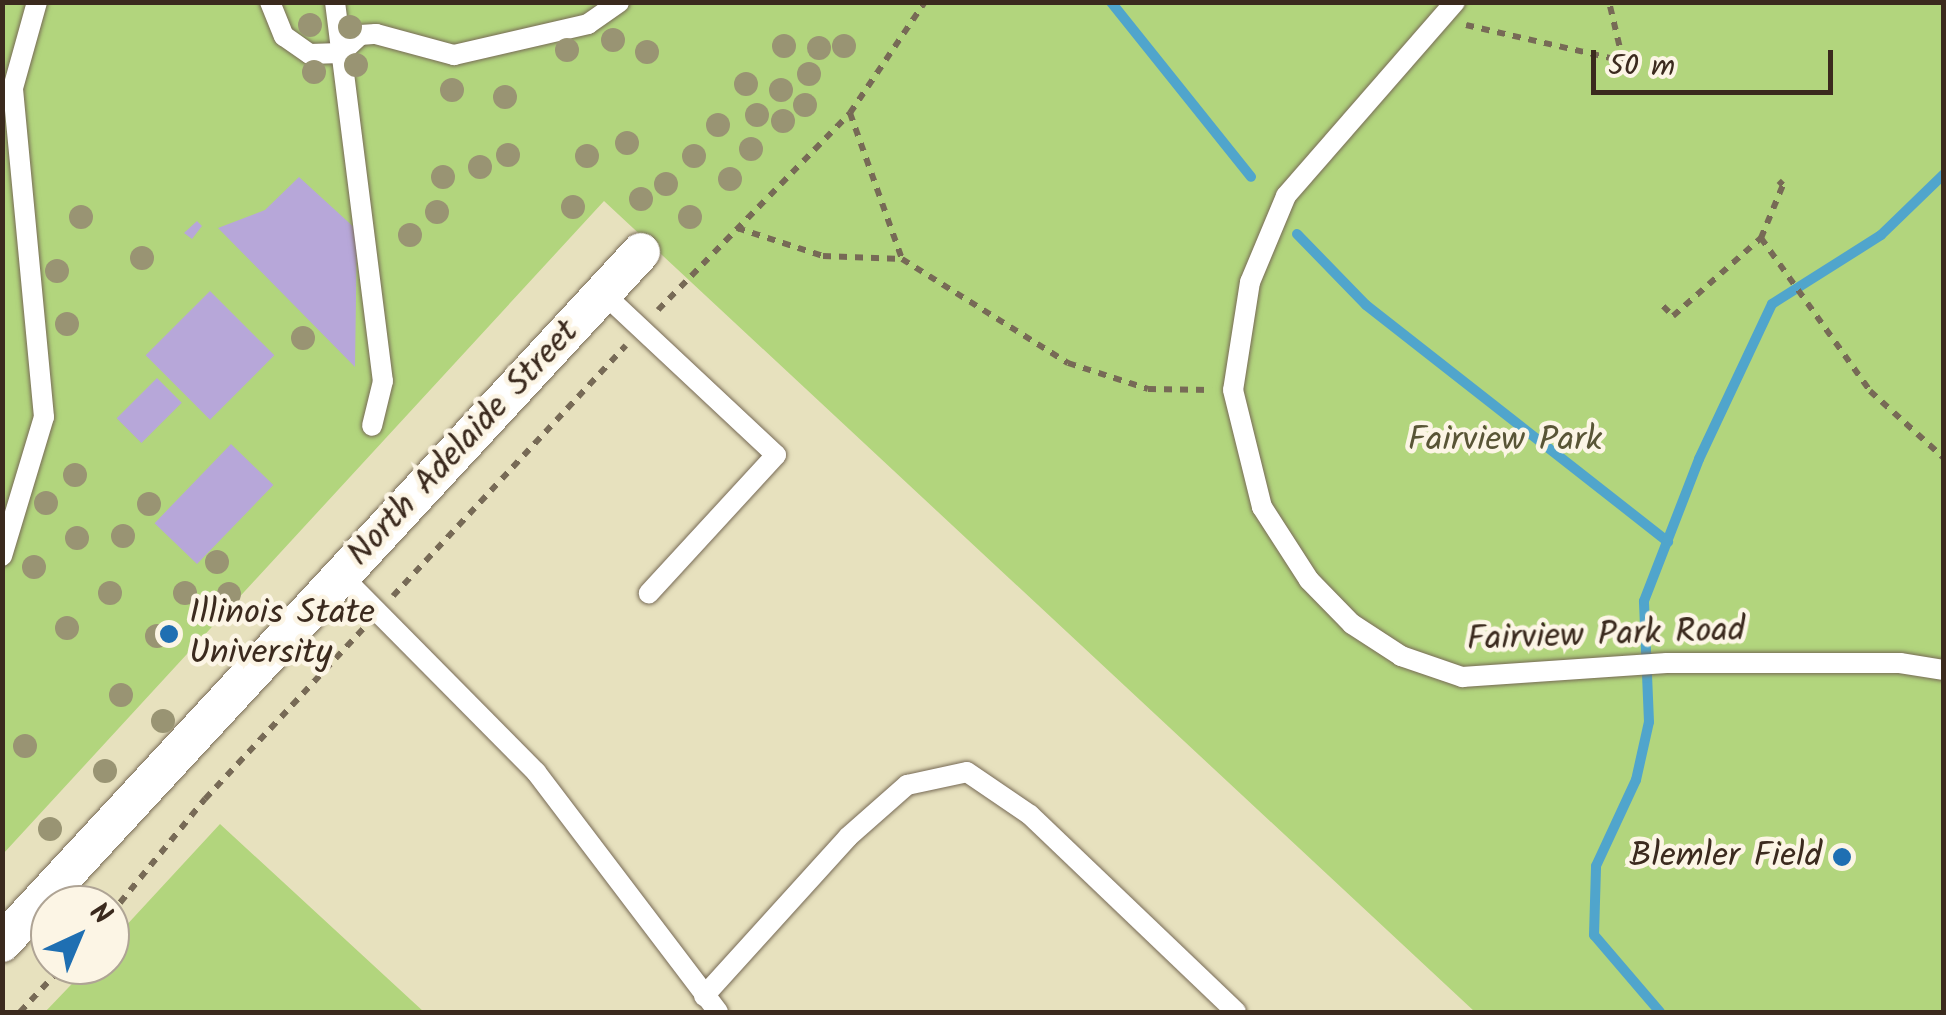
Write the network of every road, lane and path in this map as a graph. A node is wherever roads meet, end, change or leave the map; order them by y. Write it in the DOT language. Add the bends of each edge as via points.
graph roads {
  1 [pos="36,2"];
  2 [pos="270,2"];
  3 [pos="335,2"];
  4 [pos="619,2"];
  5 [pos="925,2"];
  6 [pos="1456,2"];
  7 [pos="1609,2"];
  8 [pos="1440,18"];
  9 [pos="341,53"];
  10 [pos="1622,61"];
  11 [pos="1634,72"];
  12 [pos="850,113"];
  13 [pos="1779,180"];
  14 [pos="737,228"];
  15 [pos="1761,238"];
  16 [pos="641,252"];
  17 [pos="902,259"];
  18 [pos="684,282"];
  19 [pos="603,293"];
  20 [pos="1663,306"];
  21 [pos="1233,390"];
  22 [pos="372,426"];
  23 [pos="1944,458"];
  24 [pos="2,556"];
  25 [pos="342,576"];
  26 [pos="649,593"];
  27 [pos="1944,670"];
  28 [pos="2,944"];
  29 [pos="45,985"];
  30 [pos="711,1004"];
  31 [pos="20,1012"];
  32 [pos="1236,1012"];
  1 -- 24 [label="lane" via="13,88 44,417"];
  2 -- 9 [label="lane" via="284,36 310,54"];
  3 -- 9 [label="lane"];
  4 -- 9 [label="lane" via="588,24 498,47 454,55 376,34 360,35"];
  5 -- 12 [label="path"];
  6 -- 8 [label="lane, Fairview Park Road"];
  7 -- 10 [label="path"];
  8 -- 10 [label="path"];
  8 -- 21 [label="lane, Fairview Park Road" via="1286,196 1250,282"];
  9 -- 22 [label="lane" via="383,381"];
  10 -- 11 [label="path"];
  12 -- 14 [label="path"];
  12 -- 17 [label="path"];
  13 -- 15 [label="path" via="1784,185"];
  14 -- 17 [label="path" via="823,256"];
  14 -- 18 [label="path"];
  15 -- 20 [label="path" via="1674,316"];
  15 -- 23 [label="path" via="1870,391"];
  16 -- 19 [label="street, North Adelaide Street"];
  17 -- 21 [label="path" via="1068,363 1148,389"];
  19 -- 25 [label="street, North Adelaide Street"];
  19 -- 26 [label="lane" via="776,456"];
  21 -- 27 [label="lane, Fairview Park Road" via="1262,507 1309,580 1352,624 1402,656 1462,677 1666,663 1900,663"];
  25 -- 28 [label="street, North Adelaide Street"];
  25 -- 30 [label="lane" via="536,772"];
  29 -- 31 [label="path"];
  30 -- 32 [label="lane" via="848,837 907,785 967,772 1030,815"];
}
